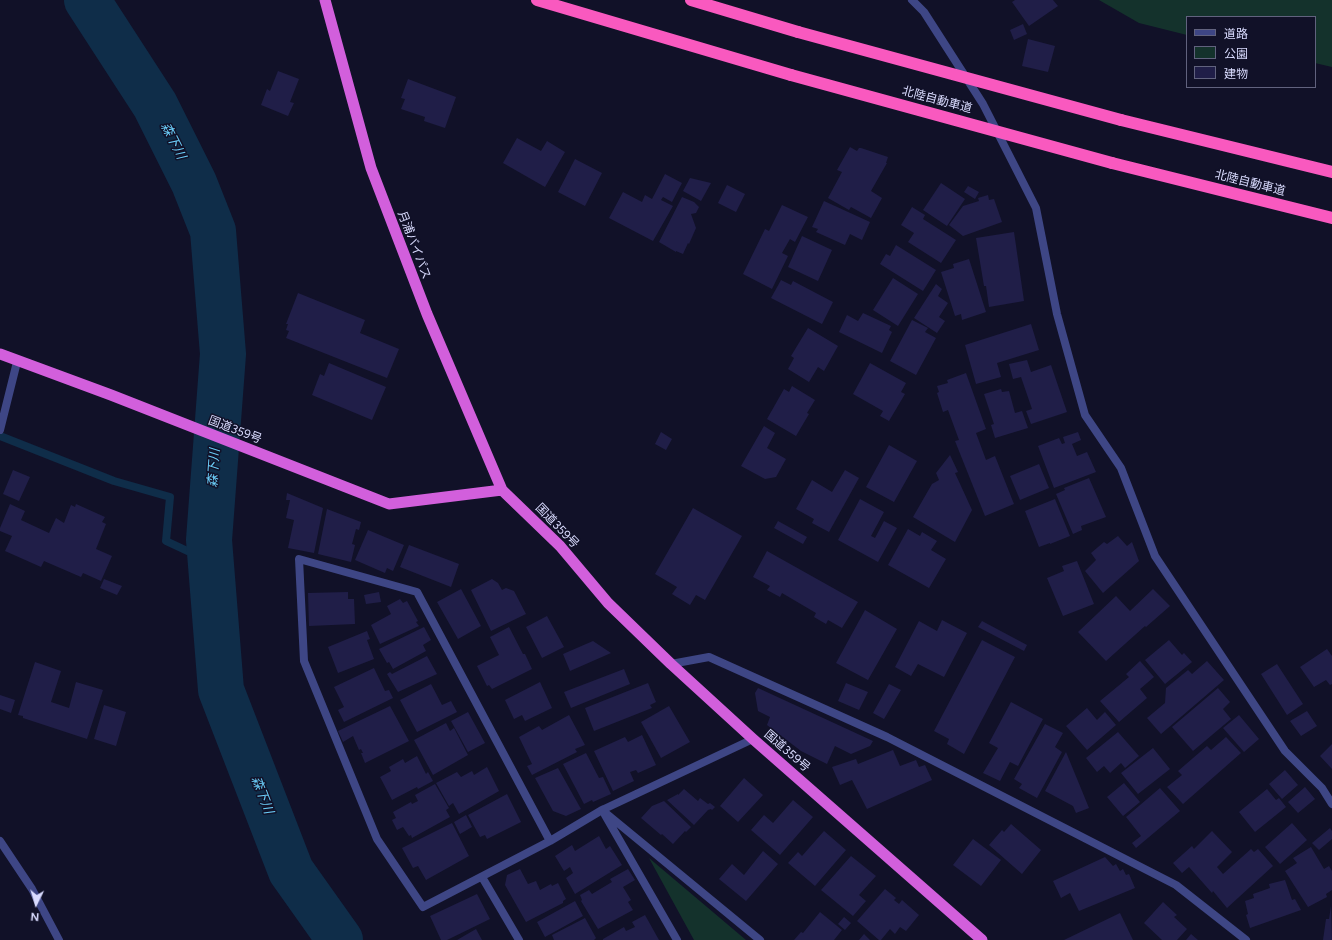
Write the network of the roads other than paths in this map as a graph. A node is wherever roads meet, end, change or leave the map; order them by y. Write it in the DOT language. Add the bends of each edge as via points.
graph roads {
  1 [pos="325,0"];
  2 [pos="537,0"];
  3 [pos="691,0"];
  4 [pos="912,0"];
  5 [pos="1332,172"];
  6 [pos="1332,218"];
  7 [pos="0,354"];
  8 [pos="17,362"];
  9 [pos="0,430"];
  10 [pos="502,490"];
  11 [pos="671,664"];
  12 [pos="754,739"];
  13 [pos="1332,804"];
  14 [pos="602,810"];
  15 [pos="0,841"];
  16 [pos="550,841"];
  17 [pos="482,877"];
  18 [pos="59,940"];
  19 [pos="519,940"];
  20 [pos="677,940"];
  21 [pos="760,940"];
  22 [pos="982,940"];
  23 [pos="1246,940"];
  1 -- 10 [label="highway, 月浦バイパス" via="371,168 427,314"];
  2 -- 6 [label="highway, 北陸自動車道, bridge" via="791,75 1112,163"];
  3 -- 5 [label="highway, bridge" via="798,32 1121,120"];
  4 -- 13 [label="street" via="924,12 983,104 1036,208 1057,314 1085,416 1121,468 1155,556 1285,752 1322,788"];
  7 -- 8 [label="highway, 国道359号"];
  8 -- 9 [label="street"];
  8 -- 10 [label="highway, 国道359号" via="111,395 389,504"];
  10 -- 11 [label="highway, 国道359号" via="560,546 608,603"];
  11 -- 12 [label="highway, 国道359号"];
  11 -- 23 [label="street" via="709,657 887,737 1176,885"];
  12 -- 14 [label="street"];
  12 -- 22 [label="highway, 国道359号"];
  14 -- 16 [label="street"];
  14 -- 20 [label="street"];
  14 -- 21 [label="street"];
  15 -- 18 [label="street" via="32,889"];
  16 -- 17 [label="street"];
  16 -- 17 [label="street" via="417,592 299,559 304,661 377,839 423,907"];
  17 -- 19 [label="street"];
}
